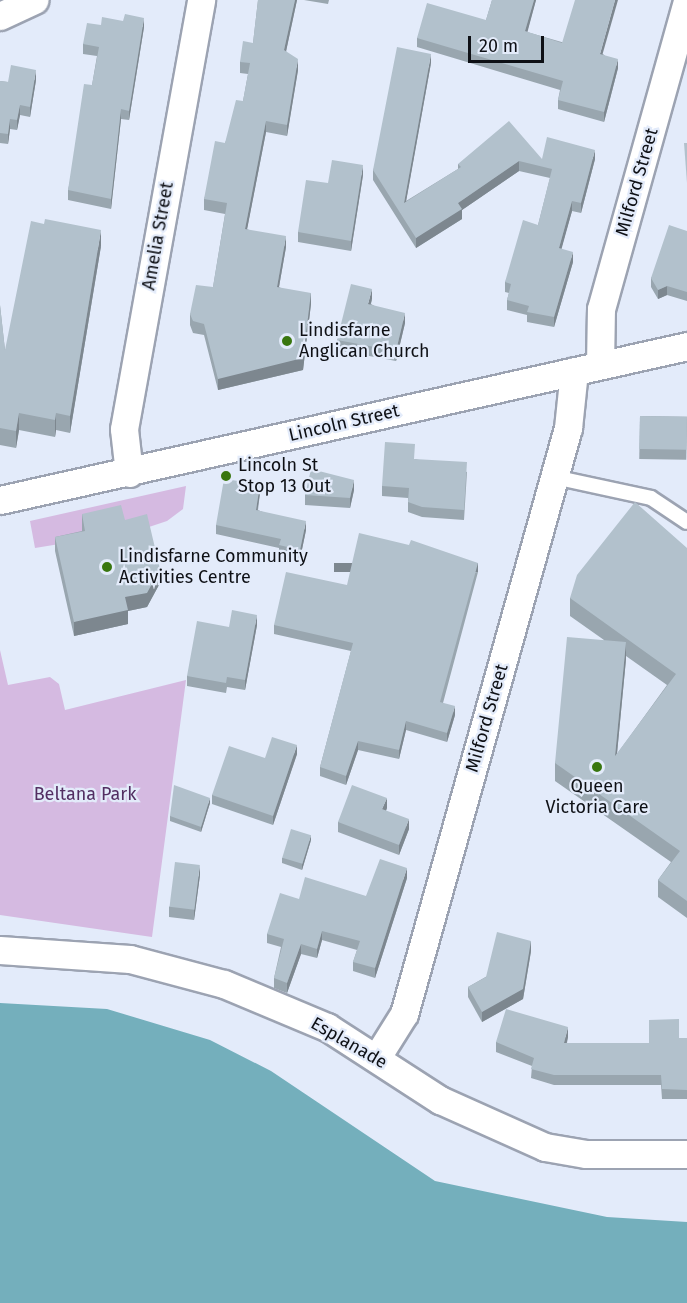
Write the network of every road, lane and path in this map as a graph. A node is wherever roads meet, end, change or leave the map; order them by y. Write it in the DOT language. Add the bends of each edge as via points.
graph roads {
  1 [pos="35,0"];
  2 [pos="201,0"];
  3 [pos="687,0"];
  4 [pos="0,16"];
  5 [pos="687,346"];
  6 [pos="600,365"];
  7 [pos="574,371"];
  8 [pos="129,472"];
  9 [pos="554,477"];
  10 [pos="0,500"];
  11 [pos="687,522"];
  12 [pos="0,950"];
  13 [pos="377,1057"];
  14 [pos="687,1154"];
  1 -- 4 [label="street"];
  2 -- 8 [label="street, Amelia Street" via="124,429"];
  3 -- 6 [label="street, Milford Street" via="601,309"];
  5 -- 6 [label="street, Lincoln Street"];
  6 -- 7 [label="street, Lincoln Street"];
  7 -- 8 [label="street, Lincoln Street"];
  7 -- 9 [label="street, Milford Street" via="572,413"];
  8 -- 10 [label="street, Lincoln Street"];
  9 -- 11 [label="lane" via="651,498"];
  9 -- 13 [label="street, Milford Street" via="404,1014"];
  12 -- 13 [label="street, Esplanade" via="84,952 203,977 308,1019"];
  13 -- 14 [label="street, Esplanade" via="440,1100 545,1147 586,1154"];
}
